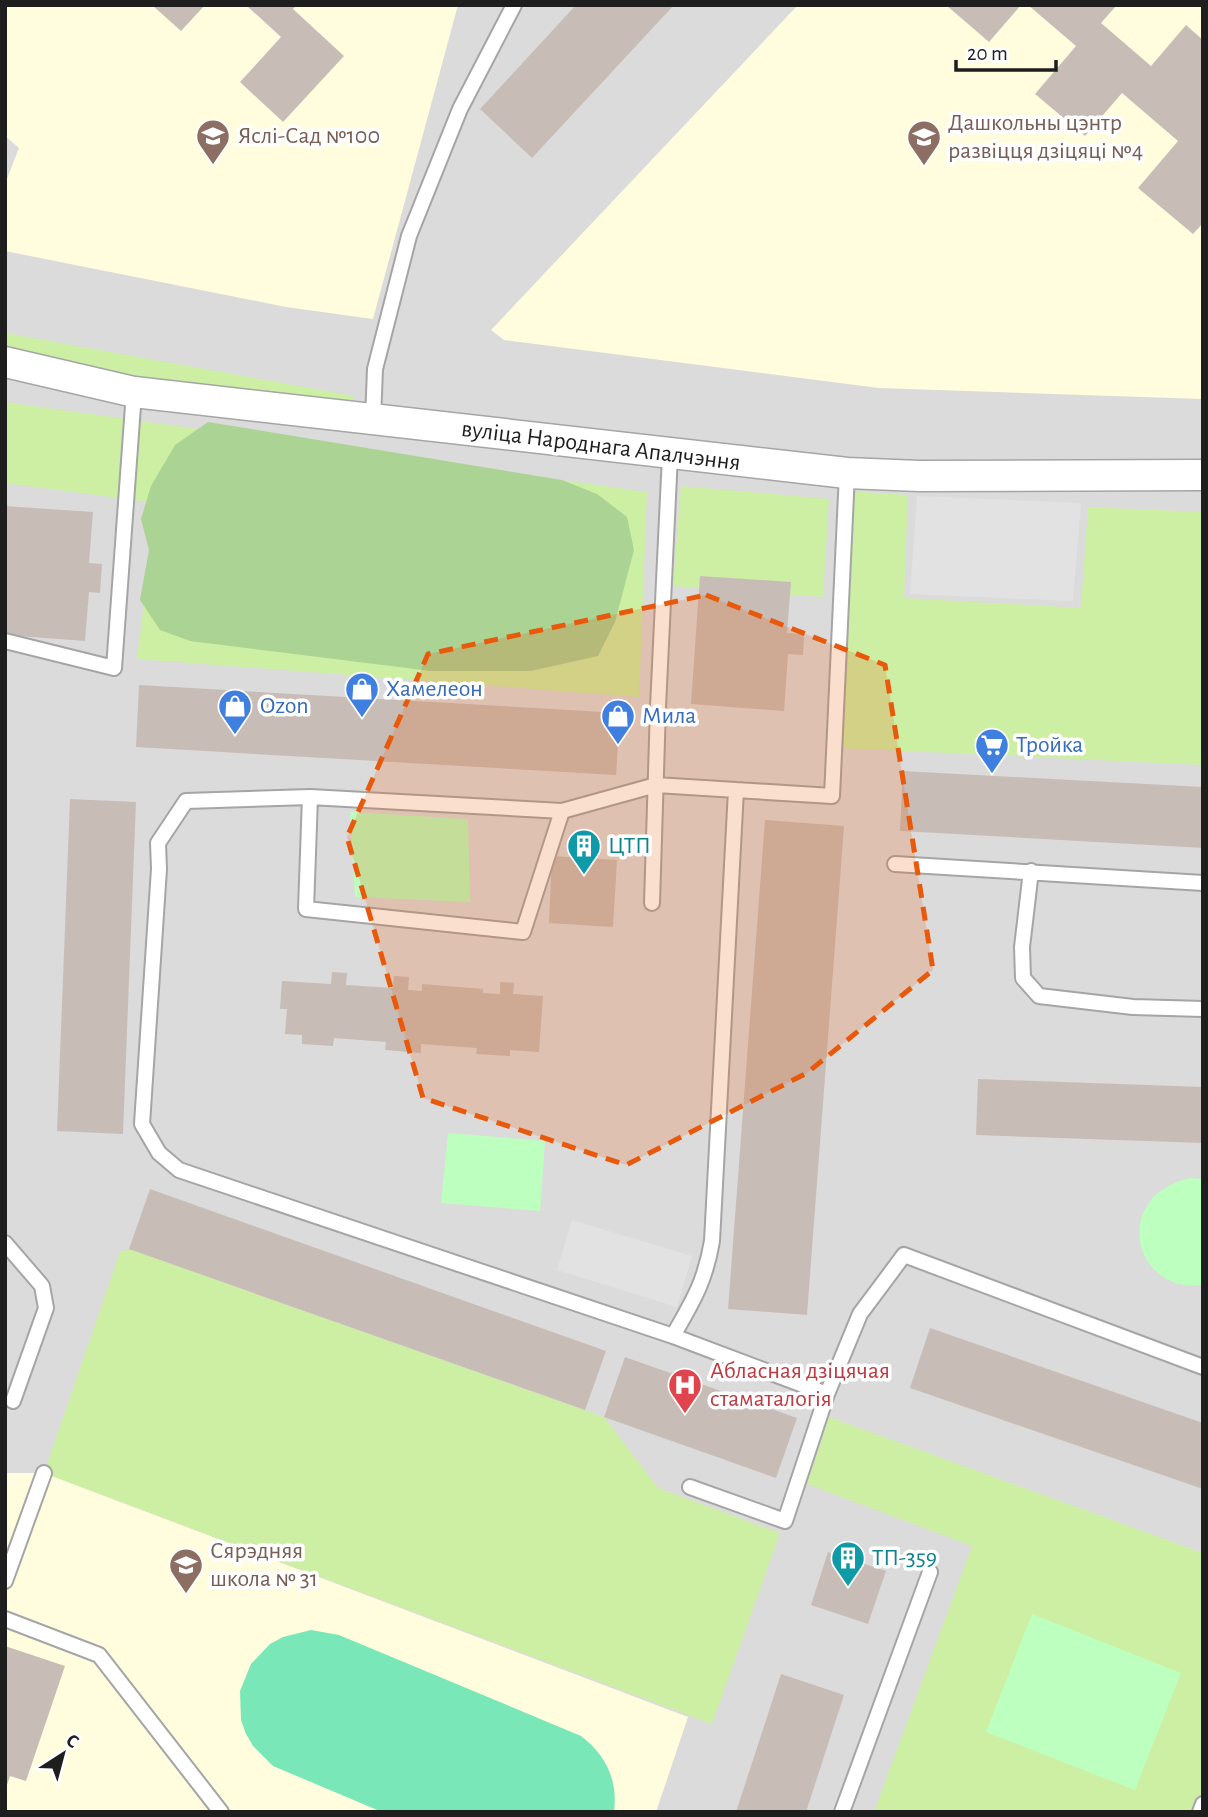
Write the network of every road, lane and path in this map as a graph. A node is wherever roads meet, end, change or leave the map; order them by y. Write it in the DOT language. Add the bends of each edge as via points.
graph roads {
  1 [pos="514,5"];
  2 [pos="5,362"];
  3 [pos="134,392"];
  4 [pos="373,419"];
  5 [pos="670,455"];
  6 [pos="847,473"];
  7 [pos="1203,475"];
  8 [pos="5,641"];
  9 [pos="656,785"];
  10 [pos="736,790"];
  11 [pos="310,797"];
  12 [pos="562,811"];
  13 [pos="895,864"];
  14 [pos="1031,872"];
  15 [pos="1203,883"];
  16 [pos="652,903"];
  17 [pos="1203,1009"];
  18 [pos="5,1243"];
  19 [pos="673,1336"];
  20 [pos="1203,1367"];
  21 [pos="827,1394"];
  22 [pos="13,1401"];
  23 [pos="44,1473"];
  24 [pos="690,1487"];
  25 [pos="930,1572"];
  26 [pos="5,1581"];
  27 [pos="5,1619"];
  28 [pos="1203,1804"];
  29 [pos="221,1812"];
  30 [pos="842,1812"];
  31 [pos="1200,1812"];
  1 -- 4 [label="lane" via="460,108 409,236 375,369"];
  2 -- 3 [label="street, вуліца Народнага Апалчэння"];
  3 -- 4 [label="street, вуліца Народнага Апалчэння"];
  3 -- 8 [label="lane" via="114,668"];
  4 -- 5 [label="street, вуліца Народнага Апалчэння"];
  5 -- 6 [label="street, вуліца Народнага Апалчэння"];
  5 -- 9 [label="lane"];
  6 -- 7 [label="street, вуліца Народнага Апалчэння"];
  6 -- 10 [label="lane" via="832,796"];
  9 -- 10 [label="lane"];
  9 -- 12 [label="lane"];
  9 -- 16 [label="lane"];
  10 -- 19 [label="lane" via="712,1241 707,1270"];
  11 -- 12 [label="lane"];
  11 -- 12 [label="lane" via="306,909 523,932"];
  11 -- 19 [label="lane" via="186,801 158,843 142,1124 159,1153 189,1174"];
  13 -- 14 [label="lane"];
  14 -- 15 [label="lane"];
  14 -- 17 [label="lane" via="1023,978 1039,996 1133,1007"];
  18 -- 22 [label="lane" via="42,1286 46,1308"];
  19 -- 21 [label="lane"];
  20 -- 21 [label="lane" via="904,1255 860,1314"];
  21 -- 24 [label="lane" via="785,1521"];
  23 -- 26 [label="lane"];
  25 -- 30 [label="lane"];
  27 -- 29 [label="lane" via="99,1655"];
  28 -- 31 [label="lane"];
}
